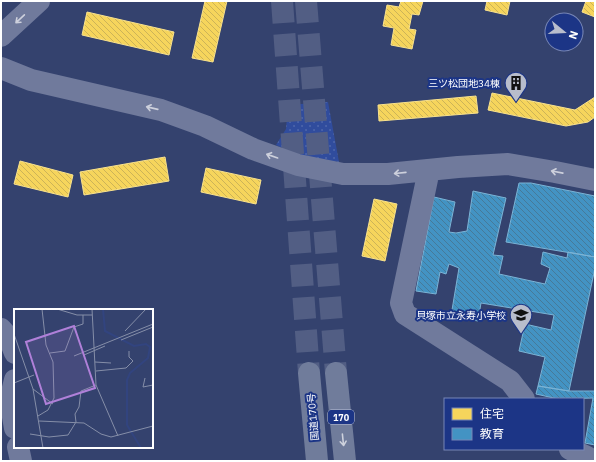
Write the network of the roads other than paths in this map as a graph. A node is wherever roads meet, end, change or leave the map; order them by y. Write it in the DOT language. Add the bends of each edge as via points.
graph roads {
  1 [pos="39,1"];
  2 [pos="1,36"];
  3 [pos="1,68"];
  4 [pos="429,170"];
  5 [pos="595,180"];
  6 [pos="1,329"];
  7 [pos="14,350"];
  8 [pos="308,373"];
  9 [pos="336,373"];
  10 [pos="14,384"];
  11 [pos="523,398"];
  12 [pos="14,422"];
  13 [pos="18,448"];
  14 [pos="572,450"];
  15 [pos="21,461"];
  16 [pos="317,461"];
  17 [pos="346,461"];
  18 [pos="588,461"];
  1 -- 2 [label="street, one-way"];
  4 -- 3 [label="street, one-way" via="388,174 343,174 298,164 253,149 205,126 161,110 31,80"];
  5 -- 4 [label="street, one-way" via="508,164"];
  4 -- 11 [label="street" via="401,303 404,314 510,382"];
  6 -- 7 [label="street"];
  8 -- 16 [label="highway, 国道170号 / 170"];
  9 -- 17 [label="highway, 170, one-way"];
  10 -- 12 [label="street" via="10,400"];
  13 -- 15 [label="street"];
  14 -- 18 [label="street" via="586,457"];
}
